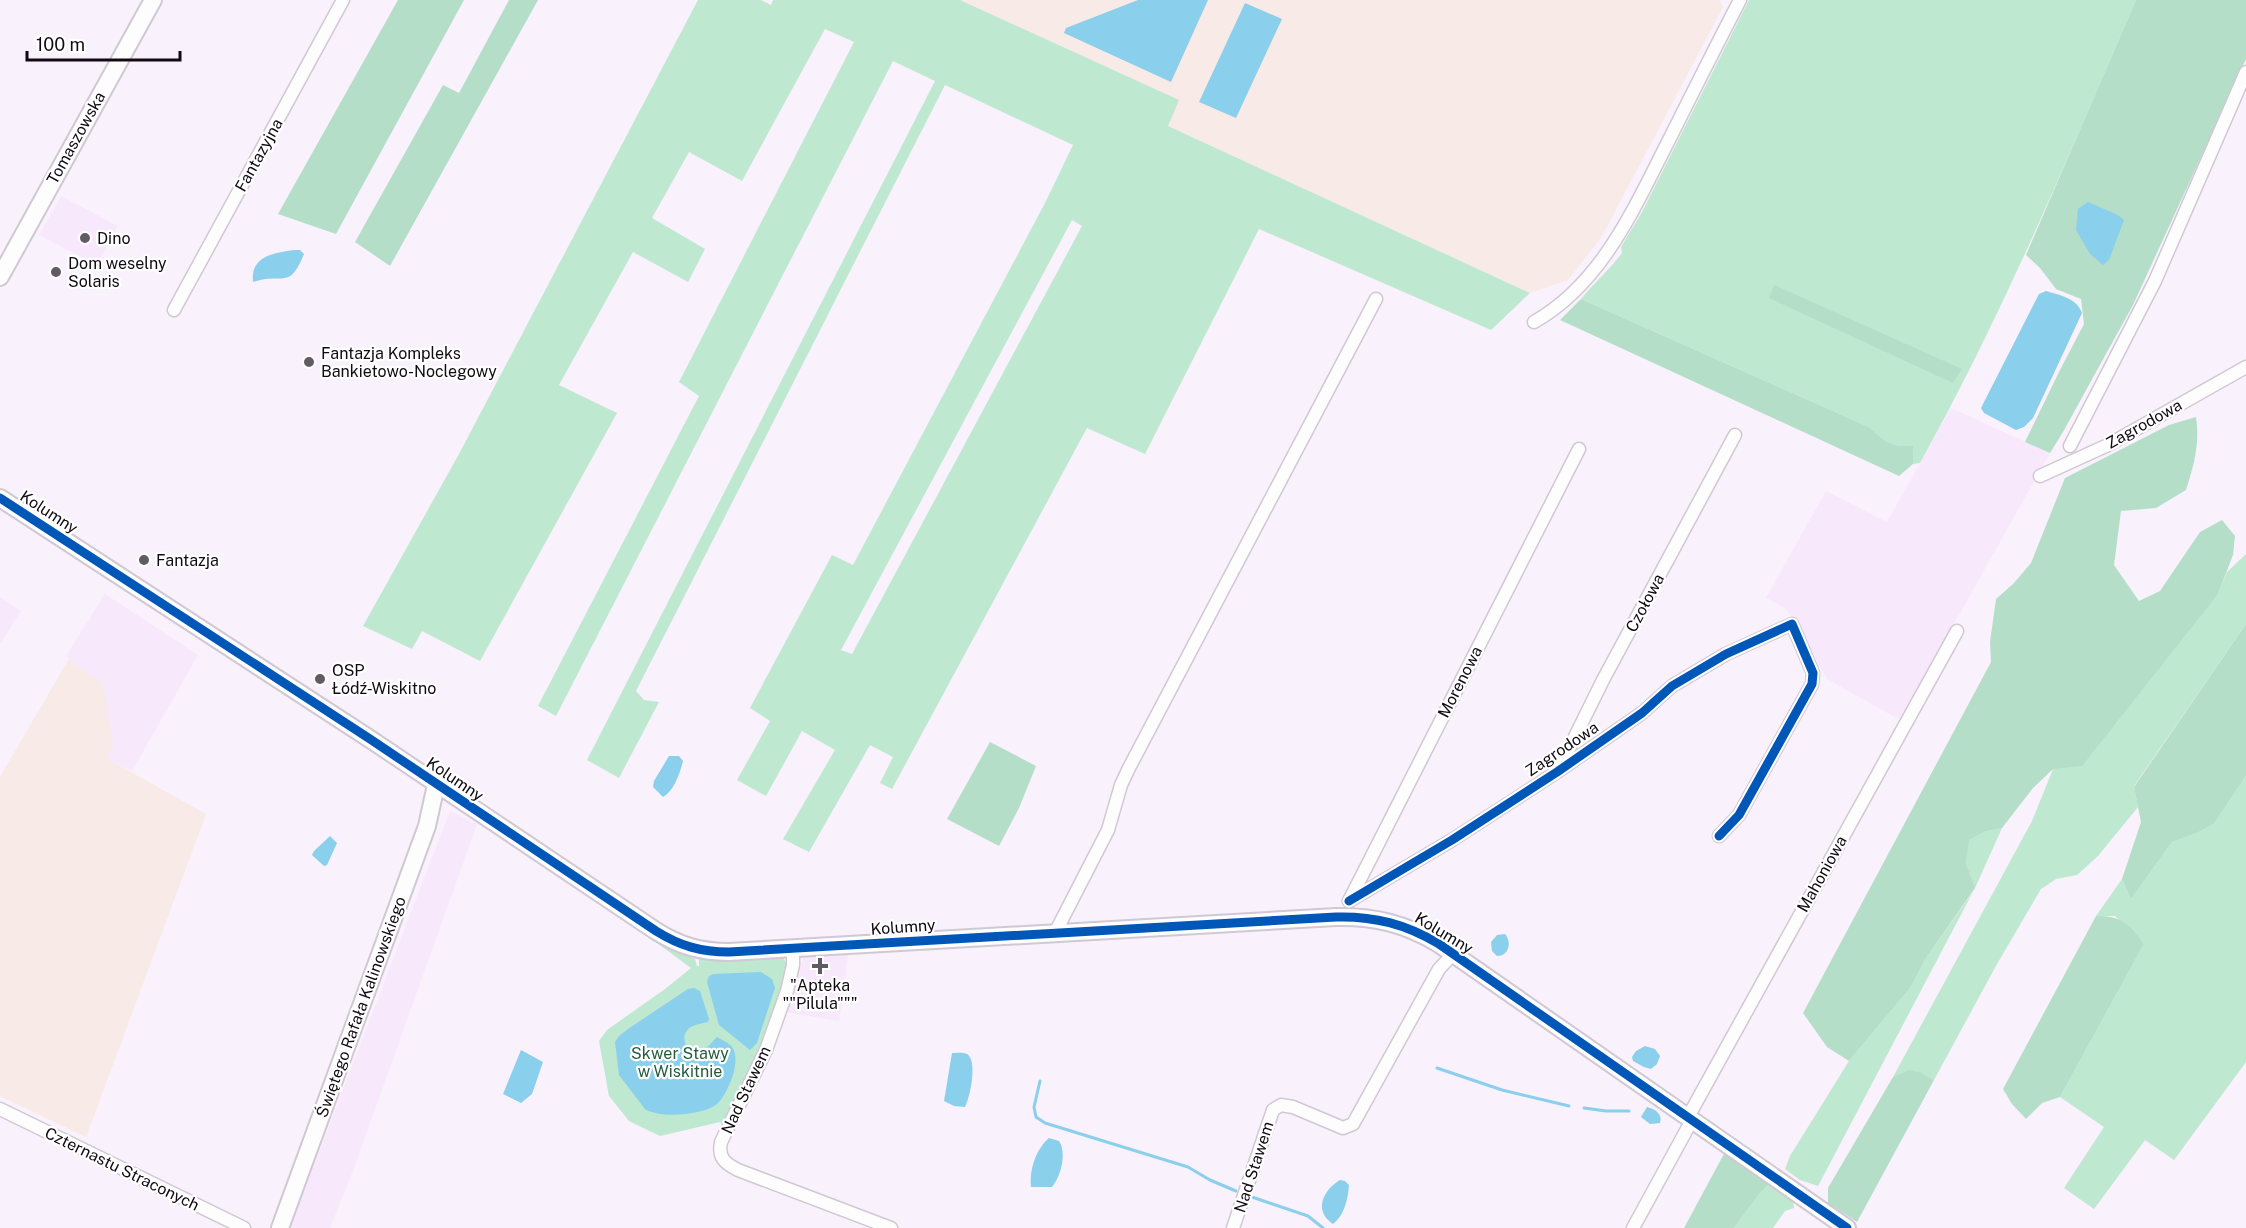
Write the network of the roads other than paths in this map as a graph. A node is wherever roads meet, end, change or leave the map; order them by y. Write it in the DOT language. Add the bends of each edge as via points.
graph roads {
  1 [pos="153,0"];
  2 [pos="343,0"];
  3 [pos="1740,0"];
  4 [pos="2246,72"];
  5 [pos="0,276"];
  6 [pos="1376,299"];
  7 [pos="174,310"];
  8 [pos="1534,322"];
  9 [pos="2246,367"];
  10 [pos="1735,435"];
  11 [pos="2070,446"];
  12 [pos="1579,449"];
  13 [pos="2040,476"];
  14 [pos="0,498"];
  15 [pos="1957,631"];
  16 [pos="1557,772"];
  17 [pos="436,785"];
  18 [pos="1719,836"];
  19 [pos="1348,909"];
  20 [pos="1055,933"];
  21 [pos="793,949"];
  22 [pos="1453,954"];
  23 [pos="0,1109"];
  24 [pos="1690,1118"];
  25 [pos="244,1228"];
  26 [pos="280,1228"];
  27 [pos="891,1228"];
  28 [pos="1233,1228"];
  29 [pos="1633,1228"];
  30 [pos="1847,1228"];
  1 -- 5 [label="street, Tomaszowska"];
  2 -- 7 [label="street, Fantazyjna"];
  3 -- 8 [label="street" via="1614,242 1574,293"];
  4 -- 11 [label="street" via="2155,281"];
  6 -- 20 [label="street" via="1129,768 1108,830"];
  9 -- 13 [label="street, Zagrodowa" via="2108,445"];
  10 -- 16 [label="street, Czołowa"];
  12 -- 19 [label="street, Morenowa"];
  14 -- 17 [label="street, Kolumny"];
  15 -- 24 [label="street, Mahoniowa"];
  16 -- 18 [label="street, Zagrodowa" via="1642,713 1672,686 1726,654 1792,624 1813,673 1812,684 1739,815"];
  16 -- 19 [label="street, Zagrodowa"];
  17 -- 21 [label="street, Kolumny" via="676,942 705,951"];
  17 -- 26 [label="street, Świętego Rafała Kalinowskiego" via="427,826"];
  19 -- 20 [label="street, Kolumny"];
  19 -- 22 [label="street, Kolumny" via="1409,927"];
  20 -- 21 [label="street, Kolumny"];
  21 -- 27 [label="street, Nad Stawem" via="788,985 766,1050 722,1142 721,1156 738,1170"];
  22 -- 24 [label="street, Kolumny"];
  22 -- 28 [label="street, Nad Stawem" via="1439,969 1353,1124 1343,1128 1293,1107 1275,1107"];
  23 -- 25 [label="street, Czternastu Straconych"];
  24 -- 29 [label="street, Mahoniowa"];
  24 -- 30 [label="street, Kolumny"];
}
